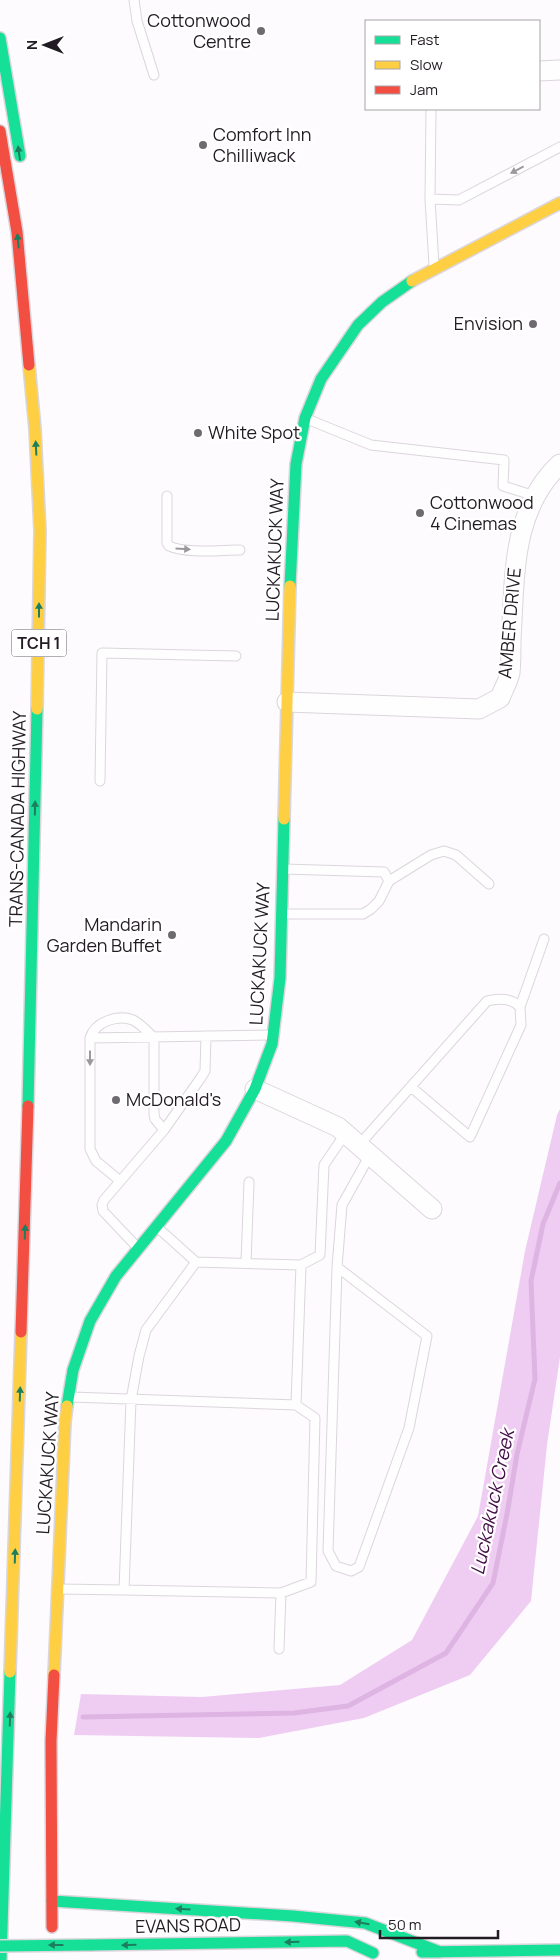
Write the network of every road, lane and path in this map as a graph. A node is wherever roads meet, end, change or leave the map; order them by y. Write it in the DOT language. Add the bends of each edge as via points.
graph roads {
  1 [pos="134,0"];
  2 [pos="0,38"];
  3 [pos="560,70"];
  4 [pos="540,71"];
  5 [pos="154,75"];
  6 [pos="430,110"];
  7 [pos="0,131"];
  8 [pos="560,147"];
  9 [pos="21,165"];
  10 [pos="430,199"];
  11 [pos="560,203"];
  12 [pos="28,230"];
  13 [pos="434,268"];
  14 [pos="305,418"];
  15 [pos="35,429"];
  16 [pos="560,464"];
  17 [pos="167,496"];
  18 [pos="535,496"];
  19 [pos="240,550"];
  20 [pos="236,656"];
  21 [pos="287,702"];
  22 [pos="100,781"];
  23 [pos="283,869"];
  24 [pos="389,881"];
  25 [pos="489,884"];
  26 [pos="282,914"];
  27 [pos="544,939"];
  28 [pos="520,1007"];
  29 [pos="273,1035"];
  30 [pos="206,1036"];
  31 [pos="90,1038"];
  32 [pos="154,1038"];
  33 [pos="411,1087"];
  34 [pos="255,1089"];
  35 [pos="164,1130"];
  36 [pos="358,1145"];
  37 [pos="119,1180"];
  38 [pos="249,1182"];
  39 [pos="432,1209"];
  40 [pos="156,1225"];
  41 [pos="138,1247"];
  42 [pos="196,1262"];
  43 [pos="246,1263"];
  44 [pos="301,1264"];
  45 [pos="337,1267"];
  46 [pos="68,1397"];
  47 [pos="131,1400"];
  48 [pos="296,1405"];
  49 [pos="58,1589"];
  50 [pos="124,1590"];
  51 [pos="281,1593"];
  52 [pos="278,1649"];
  53 [pos="52,1901"];
  54 [pos="52,1927"];
  55 [pos="22,1945"];
  56 [pos="0,1946"];
  57 [pos="560,1950"];
  58 [pos="412,1952"];
  59 [pos="440,1952"];
  60 [pos="360,1958"];
  61 [pos="1,1960"];
  62 [pos="24,1960"];
  1 -- 5 [label="lane"];
  9 -- 2 [label="main road, one-way"];
  3 -- 4 [label="street"];
  6 -- 10 [label="lane"];
  15 -- 7 [label="main road, TRANS-CANADA HIGHWAY / TCH 1, one-way" via="17,232"];
  8 -- 10 [label="lane, one-way" via="459,200"];
  10 -- 13 [label="lane"];
  11 -- 13 [label="main road, LUCKAKUCK WAY"];
  12 -- 15 [label="main road"];
  13 -- 14 [label="main road, LUCKAKUCK WAY" via="382,302 358,326 321,380"];
  14 -- 18 [label="lane" via="371,445 504,460 503,486"];
  14 -- 21 [label="main road, LUCKAKUCK WAY" via="296,464"];
  61 -- 15 [label="main road, TRANS-CANADA HIGHWAY / TCH 1, one-way" via="39,661 40,531"];
  16 -- 18 [label="street, AMBER DRIVE"];
  17 -- 19 [label="lane, one-way" via="169,546 187,550"];
  18 -- 21 [label="street, AMBER DRIVE" via="526,514 515,565 510,675 500,698 480,709"];
  20 -- 22 [label="lane" via="102,653"];
  21 -- 23 [label="main road, LUCKAKUCK WAY"];
  23 -- 24 [label="lane" via="384,872"];
  23 -- 26 [label="main road, LUCKAKUCK WAY"];
  24 -- 25 [label="lane" via="431,855 444,851 456,855"];
  24 -- 26 [label="lane" via="379,901 363,914"];
  26 -- 29 [label="main road, LUCKAKUCK WAY" via="280,978"];
  27 -- 28 [label="lane"];
  28 -- 33 [label="lane" via="504,999 487,1001"];
  28 -- 33 [label="lane" via="521,1025 470,1137"];
  29 -- 30 [label="lane"];
  29 -- 34 [label="main road, LUCKAKUCK WAY"];
  30 -- 32 [label="lane"];
  30 -- 35 [label="lane" via="205,1071"];
  31 -- 32 [label="lane"];
  31 -- 32 [label="lane" via="108,1020 124,1018 140,1024"];
  31 -- 37 [label="lane, one-way" via="90,1149 96,1161"];
  32 -- 35 [label="lane" via="154,1114"];
  33 -- 36 [label="lane"];
  34 -- 36 [label="street" via="338,1127"];
  34 -- 40 [label="main road, LUCKAKUCK WAY" via="226,1141"];
  35 -- 37 [label="lane"];
  36 -- 39 [label="street"];
  36 -- 44 [label="lane" via="324,1166 320,1255"];
  36 -- 45 [label="lane" via="342,1205"];
  37 -- 41 [label="lane" via="104,1200 103,1210"];
  38 -- 43 [label="lane"];
  40 -- 41 [label="main road, LUCKAKUCK WAY"];
  40 -- 42 [label="lane"];
  41 -- 46 [label="main road, LUCKAKUCK WAY" via="116,1276 90,1321"];
  42 -- 43 [label="lane"];
  42 -- 47 [label="lane" via="146,1330"];
  43 -- 44 [label="lane"];
  44 -- 48 [label="lane"];
  45 -- 45 [label="lane" via="427,1336 409,1428 359,1567 352,1571 336,1566 328,1551"];
  46 -- 47 [label="lane"];
  46 -- 49 [label="main road, LUCKAKUCK WAY"];
  47 -- 48 [label="lane"];
  47 -- 50 [label="lane"];
  48 -- 51 [label="lane" via="315,1418 311,1582"];
  49 -- 50 [label="lane"];
  49 -- 53 [label="main road, LUCKAKUCK WAY" via="51,1741"];
  50 -- 51 [label="lane"];
  51 -- 52 [label="lane"];
  53 -- 54 [label="main road, LUCKAKUCK WAY"];
  59 -- 53 [label="main road, one-way" via="365,1923"];
  55 -- 56 [label="main road, EVANS ROAD, bridge"];
  60 -- 55 [label="main road, EVANS ROAD, one-way, bridge" via="378,1953 347,1941"];
  55 -- 62 [label="main road"];
  57 -- 59 [label="main road"];
  58 -- 59 [label="main road"];
}
